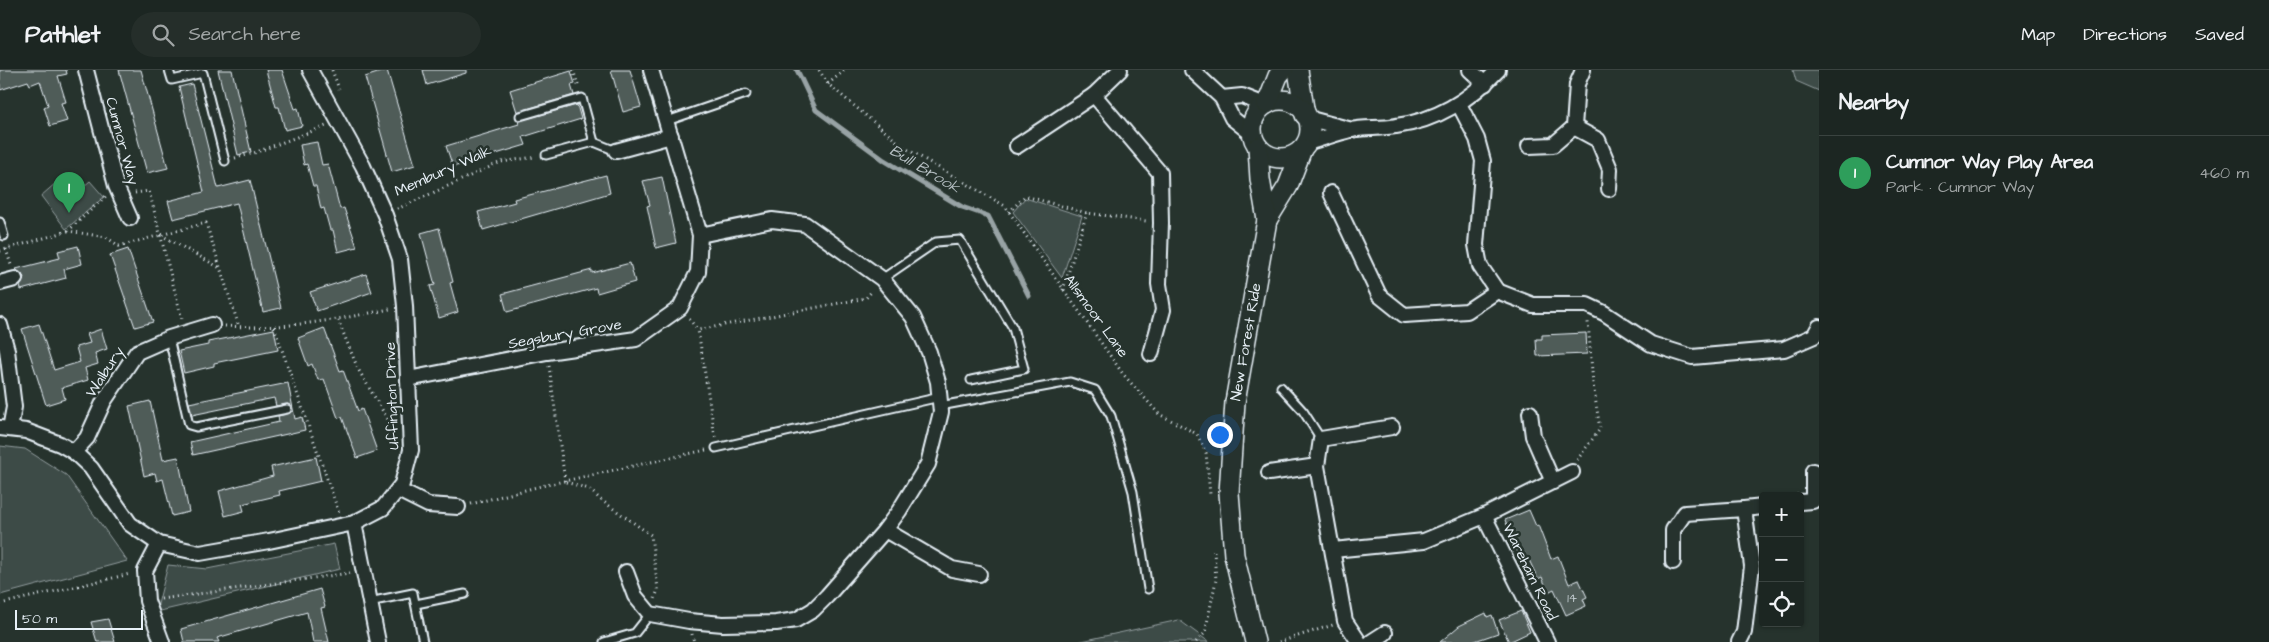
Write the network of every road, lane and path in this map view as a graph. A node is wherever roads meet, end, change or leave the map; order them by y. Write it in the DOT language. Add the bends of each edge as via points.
graph roads {
  1 [pos="86,70"];
  2 [pos="169,70"];
  3 [pos="310,70"];
  4 [pos="573,70"];
  5 [pos="651,70"];
  6 [pos="818,70"];
  7 [pos="845,70"];
  8 [pos="1120,70"];
  9 [pos="1192,70"];
  10 [pos="1283,70"];
  11 [pos="1298,70"];
  12 [pos="1470,70"];
  13 [pos="1498,70"];
  14 [pos="1583,70"];
  15 [pos="828,84"];
  16 [pos="1485,84"];
  17 [pos="746,94"];
  18 [pos="1094,95"];
  19 [pos="582,98"];
  20 [pos="1222,98"];
  21 [pos="1459,104"];
  22 [pos="1266,105"];
  23 [pos="520,116"];
  24 [pos="1306,116"];
  25 [pos="667,121"];
  26 [pos="338,122"];
  27 [pos="1574,127"];
  28 [pos="1352,130"];
  29 [pos="671,136"];
  30 [pos="1255,140"];
  31 [pos="594,142"];
  32 [pos="1017,146"];
  33 [pos="1304,146"];
  34 [pos="1529,146"];
  35 [pos="616,151"];
  36 [pos="546,155"];
  37 [pos="225,161"];
  38 [pos="1608,189"];
  39 [pos="118,190"];
  40 [pos="1331,194"];
  41 [pos="1009,212"];
  42 [pos="1086,213"];
  43 [pos="385,215"];
  44 [pos="130,218"];
  45 [pos="1267,220"];
  46 [pos="0,222"];
  47 [pos="1161,223"];
  48 [pos="68,231"];
  49 [pos="161,235"];
  50 [pos="700,235"];
  51 [pos="4,236"];
  52 [pos="0,251"];
  53 [pos="222,270"];
  54 [pos="15,279"];
  55 [pos="882,279"];
  56 [pos="0,283"];
  57 [pos="1062,290"];
  58 [pos="1497,291"];
  59 [pos="866,298"];
  60 [pos="1587,305"];
  61 [pos="406,306"];
  62 [pos="338,320"];
  63 [pos="0,325"];
  64 [pos="212,325"];
  65 [pos="274,327"];
  66 [pos="186,332"];
  67 [pos="1817,335"];
  68 [pos="169,338"];
  69 [pos="547,352"];
  70 [pos="1151,354"];
  71 [pos="408,379"];
  72 [pos="971,380"];
  73 [pos="1281,387"];
  74 [pos="940,401"];
  75 [pos="287,409"];
  76 [pos="1530,413"];
  77 [pos="1392,427"];
  78 [pos="5,429"];
  79 [pos="1321,439"];
  80 [pos="716,448"];
  81 [pos="411,450"];
  82 [pos="74,452"];
  83 [pos="1317,466"];
  84 [pos="1813,471"];
  85 [pos="1572,472"];
  86 [pos="1269,473"];
  87 [pos="564,481"];
  88 [pos="1553,482"];
  89 [pos="398,490"];
  90 [pos="1210,498"];
  91 [pos="1804,502"];
  92 [pos="458,507"];
  93 [pos="1759,507"];
  94 [pos="1744,509"];
  95 [pos="340,516"];
  96 [pos="1484,516"];
  97 [pos="354,523"];
  98 [pos="885,530"];
  99 [pos="1214,543"];
  100 [pos="159,544"];
  101 [pos="1333,550"];
  102 [pos="1673,562"];
  103 [pos="363,570"];
  104 [pos="145,571"];
  105 [pos="626,572"];
  106 [pos="979,574"];
  107 [pos="1148,589"];
  108 [pos="465,594"];
  109 [pos="147,601"];
  110 [pos="369,602"];
  111 [pos="0,604"];
  112 [pos="416,604"];
  113 [pos="650,614"];
  114 [pos="1345,621"];
  115 [pos="1385,633"];
  116 [pos="162,642"];
  117 [pos="378,642"];
  118 [pos="423,642"];
  119 [pos="604,642"];
  120 [pos="1196,642"];
  121 [pos="1255,642"];
  122 [pos="1279,642"];
  123 [pos="1360,642"];
  124 [pos="1371,642"];
  125 [pos="1547,642"];
  126 [pos="1739,642"];
  1 -- 39 [label="street, Cumnor Way"];
  2 -- 37 [label="lane" via="172,80 203,74"];
  3 -- 26 [label="street, Uffington Drive"];
  4 -- 19 [label="path"];
  5 -- 25 [label="street, Segsbury Grove"];
  6 -- 15 [label="path, Allsmoor Lane"];
  7 -- 15 [label="path"];
  8 -- 18 [label="street"];
  9 -- 20 [label="street"];
  10 -- 22 [label="main road, New Forest Ride"];
  11 -- 24 [label="main road, New Forest Ride"];
  12 -- 16 [label="street"];
  13 -- 16 [label="street"];
  14 -- 27 [label="street" via="1577,84"];
  15 -- 41 [label="path, Allsmoor Lane" via="905,148 1005,206"];
  16 -- 21 [label="street"];
  17 -- 25 [label="lane"];
  18 -- 32 [label="street"];
  18 -- 47 [label="street" via="1160,173"];
  19 -- 23 [label="lane"];
  19 -- 31 [label="lane"];
  20 -- 22 [label="street" via="1242,96"];
  20 -- 30 [label="street" via="1232,118"];
  21 -- 28 [label="street" via="1405,124"];
  21 -- 58 [label="street" via="1478,139 1483,161 1476,245 1480,266"];
  22 -- 24 [label="main road" via="1276,101 1292,103"];
  22 -- 30 [label="main road, New Forest Ride" via="1254,118"];
  24 -- 28 [label="street"];
  24 -- 33 [label="main road, New Forest Ride" via="1309,135"];
  25 -- 29 [label="street, Segsbury Grove"];
  26 -- 37 [label="path"];
  26 -- 43 [label="street, Uffington Drive"];
  27 -- 34 [label="street" via="1553,145"];
  27 -- 38 [label="street" via="1598,140 1610,169"];
  28 -- 33 [label="street"];
  29 -- 35 [label="street"];
  29 -- 50 [label="street, Segsbury Grove"];
  30 -- 33 [label="main road" via="1265,153 1274,157 1294,155"];
  30 -- 45 [label="main road, New Forest Ride"];
  31 -- 35 [label="lane"];
  31 -- 36 [label="lane"];
  33 -- 45 [label="main road, New Forest Ride" via="1288,186"];
  36 -- 43 [label="path, Membury Walk" via="501,162"];
  39 -- 44 [label="street, Cumnor Way"];
  39 -- 48 [label="path"];
  39 -- 49 [label="path" via="149,191"];
  40 -- 58 [label="street" via="1379,295 1404,315 1467,311"];
  41 -- 42 [label="path" via="1025,196"];
  41 -- 57 [label="path, Allsmoor Lane"];
  42 -- 47 [label="path"];
  42 -- 57 [label="path"];
  43 -- 61 [label="street, Uffington Drive" via="400,259"];
  45 -- 121 [label="main road, New Forest Ride" via="1235,402 1229,493 1234,556"];
  46 -- 51 [label="lane"];
  47 -- 70 [label="street" via="1159,284 1163,310"];
  48 -- 49 [label="path" via="106,237 119,246"];
  48 -- 52 [label="path"];
  49 -- 53 [label="path"];
  49 -- 53 [label="path" via="206,223"];
  49 -- 66 [label="path"];
  50 -- 55 [label="street" via="772,220 804,224"];
  50 -- 69 [label="street, Segsbury Grove" via="698,272 680,308 636,338"];
  53 -- 65 [label="path" via="238,327"];
  54 -- 56 [label="street"];
  55 -- 72 [label="lane" via="936,242 960,240 1013,328 1024,369"];
  55 -- 74 [label="street" via="913,317 929,352"];
  57 -- 90 [label="path, Allsmoor Lane" via="1124,374 1159,414 1197,434 1206,453"];
  58 -- 60 [label="street" via="1533,305"];
  59 -- 80 [label="path" via="698,330"];
  60 -- 67 [label="street" via="1651,344 1692,357 1784,350"];
  60 -- 85 [label="path" via="1600,429"];
  61 -- 62 [label="path"];
  61 -- 71 [label="street, Uffington Drive"];
  62 -- 65 [label="path"];
  62 -- 81 [label="path" via="358,369 398,437"];
  63 -- 78 [label="street" via="7,350 14,407"];
  64 -- 66 [label="street, Walbury"];
  65 -- 95 [label="path"];
  66 -- 68 [label="street, Walbury"];
  68 -- 75 [label="lane" via="189,425 196,428"];
  68 -- 82 [label="street, Walbury" via="137,352 104,401 87,438"];
  69 -- 71 [label="street, Segsbury Grove"];
  69 -- 87 [label="path"];
  71 -- 81 [label="street, Uffington Drive"];
  73 -- 79 [label="lane" via="1303,411"];
  74 -- 80 [label="lane"];
  74 -- 98 [label="street" via="941,412 928,464"];
  74 -- 107 [label="lane" via="1070,382 1095,390 1111,416 1134,492"];
  76 -- 88 [label="street" via="1533,436"];
  77 -- 79 [label="street"];
  78 -- 82 [label="street, Uffington Drive" via="26,431"];
  79 -- 83 [label="street"];
  80 -- 87 [label="path"];
  81 -- 89 [label="street, Uffington Drive"];
  82 -- 100 [label="street, Uffington Drive" via="90,468 130,524"];
  83 -- 86 [label="street"];
  83 -- 101 [label="street"];
  84 -- 91 [label="street" via="1813,501"];
  85 -- 88 [label="street"];
  87 -- 92 [label="path"];
  87 -- 113 [label="path" via="589,489 652,535 658,589"];
  88 -- 96 [label="street"];
  89 -- 92 [label="street" via="428,505"];
  89 -- 97 [label="street, Uffington Drive" via="383,508"];
  93 -- 94 [label="street"];
  94 -- 102 [label="street" via="1685,513 1673,530"];
  94 -- 126 [label="street" via="1752,566 1744,632"];
  96 -- 101 [label="street" via="1424,540"];
  96 -- 125 [label="street, Wareham Road"];
  97 -- 100 [label="street, Uffington Drive" via="200,553"];
  97 -- 103 [label="street"];
  98 -- 106 [label="street" via="952,569"];
  98 -- 113 [label="street" via="814,610 796,620 723,624"];
  99 -- 120 [label="path" via="1216,580 1205,633"];
  100 -- 104 [label="street"];
  101 -- 114 [label="street"];
  103 -- 109 [label="path"];
  103 -- 110 [label="street"];
  104 -- 109 [label="street"];
  104 -- 111 [label="path"];
  105 -- 113 [label="street" via="635,596"];
  108 -- 112 [label="lane"];
  109 -- 116 [label="street"];
  110 -- 112 [label="lane" via="413,593"];
  110 -- 117 [label="street"];
  112 -- 118 [label="lane"];
  113 -- 119 [label="lane" via="635,633"];
  114 -- 122 [label="path"];
  114 -- 123 [label="street"];
  115 -- 124 [label="street"];
}
